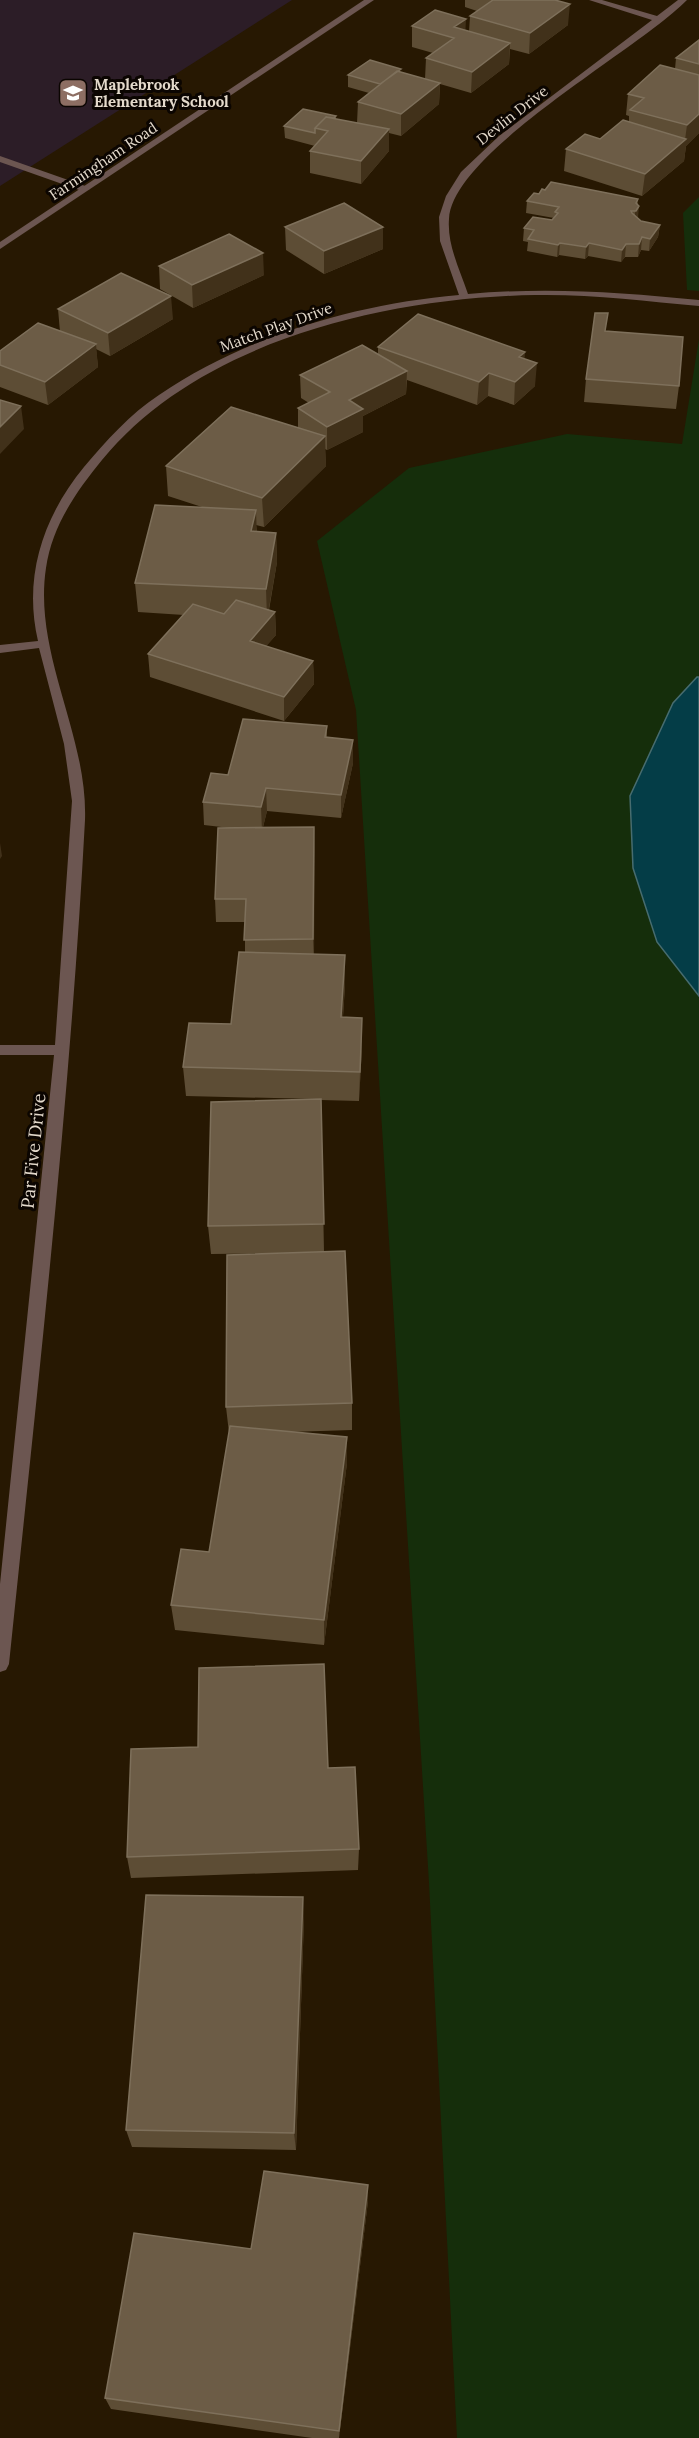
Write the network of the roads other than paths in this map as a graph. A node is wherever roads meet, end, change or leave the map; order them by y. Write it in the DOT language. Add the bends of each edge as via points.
graph roads {
  1 [pos="370,0"];
  2 [pos="593,0"];
  3 [pos="683,0"];
  4 [pos="659,19"];
  5 [pos="0,159"];
  6 [pos="85,189"];
  7 [pos="0,246"];
  8 [pos="464,296"];
  9 [pos="699,303"];
  10 [pos="43,644"];
  11 [pos="0,649"];
  12 [pos="0,1050"];
  13 [pos="63,1050"];
  14 [pos="4,1596"];
  15 [pos="0,1664"];
  1 -- 6 [label="street, Farmingham Road"];
  2 -- 4 [label="street"];
  3 -- 4 [label="street, Devlin Drive"];
  4 -- 8 [label="street, Devlin Drive" via="502,138 464,174 444,217 445,241"];
  5 -- 6 [label="street"];
  6 -- 7 [label="street, Farmingham Road"];
  8 -- 9 [label="street, Match Play Drive" via="570,292"];
  8 -- 10 [label="street, Match Play Drive" via="400,305 318,325 223,362 150,405 87,468 48,535 36,605"];
  10 -- 11 [label="street"];
  10 -- 13 [label="street, Par Five Drive" via="70,741 79,805"];
  12 -- 13 [label="street"];
  13 -- 14 [label="street, Par Five Drive"];
  14 -- 15 [label="street, Par Five Drive"];
}
